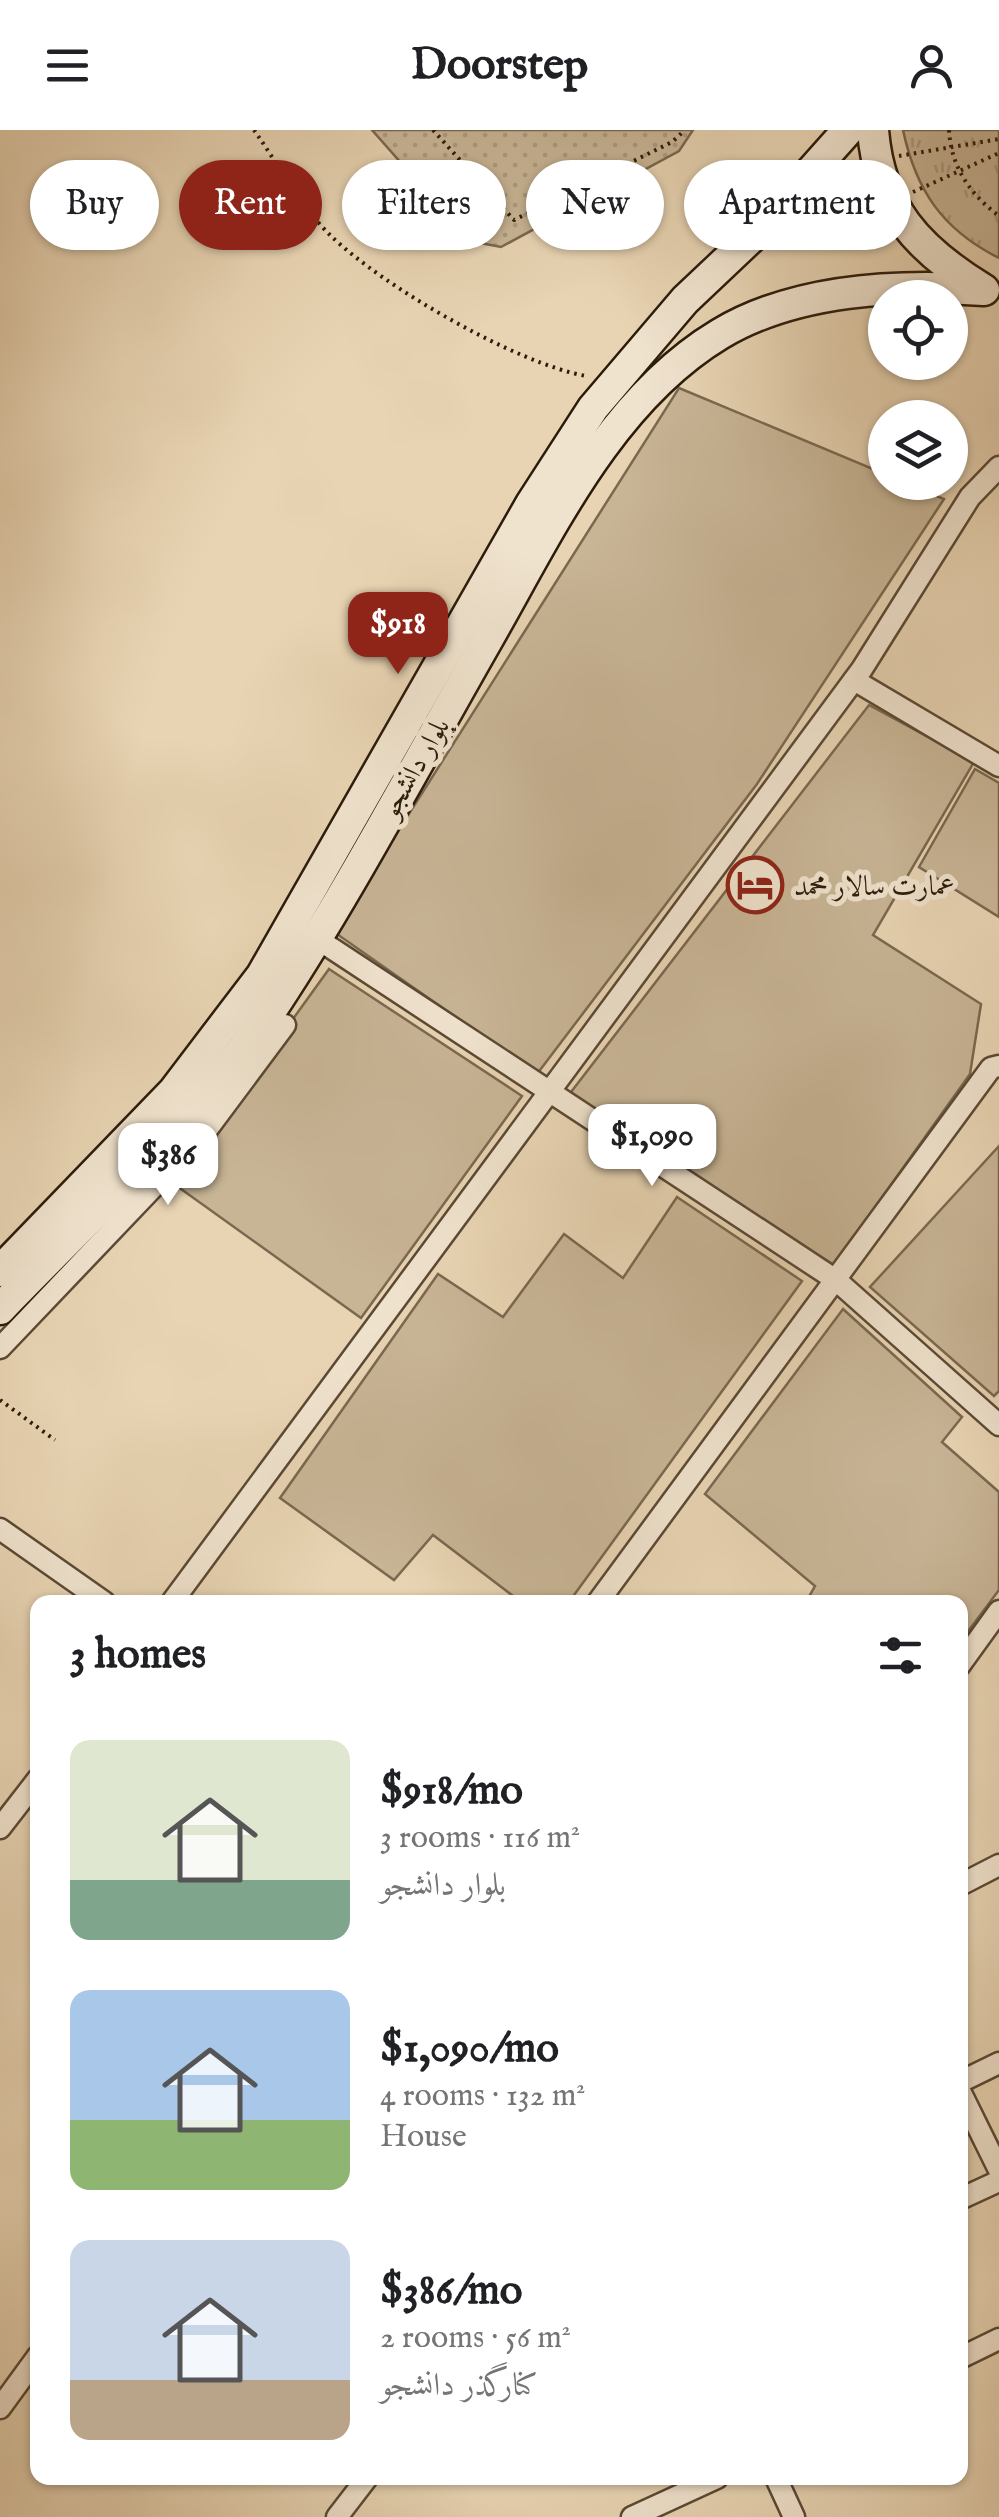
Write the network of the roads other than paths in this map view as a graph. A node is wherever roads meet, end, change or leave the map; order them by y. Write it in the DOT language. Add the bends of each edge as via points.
graph roads {
  1 [pos="848,130"];
  2 [pos="885,136"];
  3 [pos="991,292"];
  4 [pos="999,466"];
  5 [pos="854,680"];
  6 [pos="999,766"];
  7 [pos="316,938"];
  8 [pos="285,1025"];
  9 [pos="999,1066"];
  10 [pos="548,1092"];
  11 [pos="0,1271"];
  12 [pos="836,1280"];
  13 [pos="0,1310"];
  14 [pos="0,1348"];
  15 [pos="999,1425"];
  16 [pos="0,1530"];
  17 [pos="94,1595"];
  18 [pos="177,1595"];
  19 [pos="603,1595"];
  20 [pos="999,1612"];
  21 [pos="968,1655"];
  22 [pos="30,1789"];
  23 [pos="0,1828"];
  24 [pos="999,1865"];
  25 [pos="968,1881"];
  26 [pos="999,2063"];
  27 [pos="968,2078"];
  28 [pos="968,2107"];
  29 [pos="999,2170"];
  30 [pos="999,2181"];
  31 [pos="968,2195"];
  32 [pos="999,2339"];
  33 [pos="968,2354"];
  34 [pos="30,2367"];
  35 [pos="0,2408"];
  36 [pos="362,2485"];
  37 [pos="702,2485"];
  38 [pos="779,2485"];
  39 [pos="338,2517"];
  40 [pos="632,2517"];
  41 [pos="794,2517"];
  1 -- 11 [label="main road, بلوار دانشجو" via="615,382 532,504 262,975 173,1092"];
  2 -- 3 [label="main road" via="876,162 898,216 935,260"];
  3 -- 7 [label="main road, بلوار دانشجو" via="938,287 848,294 766,313 720,334 658,380 557,518"];
  4 -- 5 [label="street" via="970,497"];
  5 -- 6 [label="street"];
  5 -- 10 [label="street"];
  7 -- 10 [label="street"];
  7 -- 13 [label="main road, بلوار دانشجو" via="247,1045"];
  8 -- 14 [label="street" via="202,1135"];
  9 -- 12 [label="street" via="990,1068"];
  10 -- 12 [label="street"];
  10 -- 18 [label="street"];
  12 -- 15 [label="street"];
  12 -- 19 [label="street"];
  16 -- 17 [label="street"];
  20 -- 21 [label="street"];
  22 -- 23 [label="street"];
  24 -- 25 [label="street"];
  26 -- 27 [label="street"];
  28 -- 29 [label="street"];
  30 -- 31 [label="street"];
  32 -- 33 [label="street"];
  34 -- 35 [label="street"];
  36 -- 39 [label="street"];
  37 -- 40 [label="street"];
  38 -- 41 [label="street"];
}
